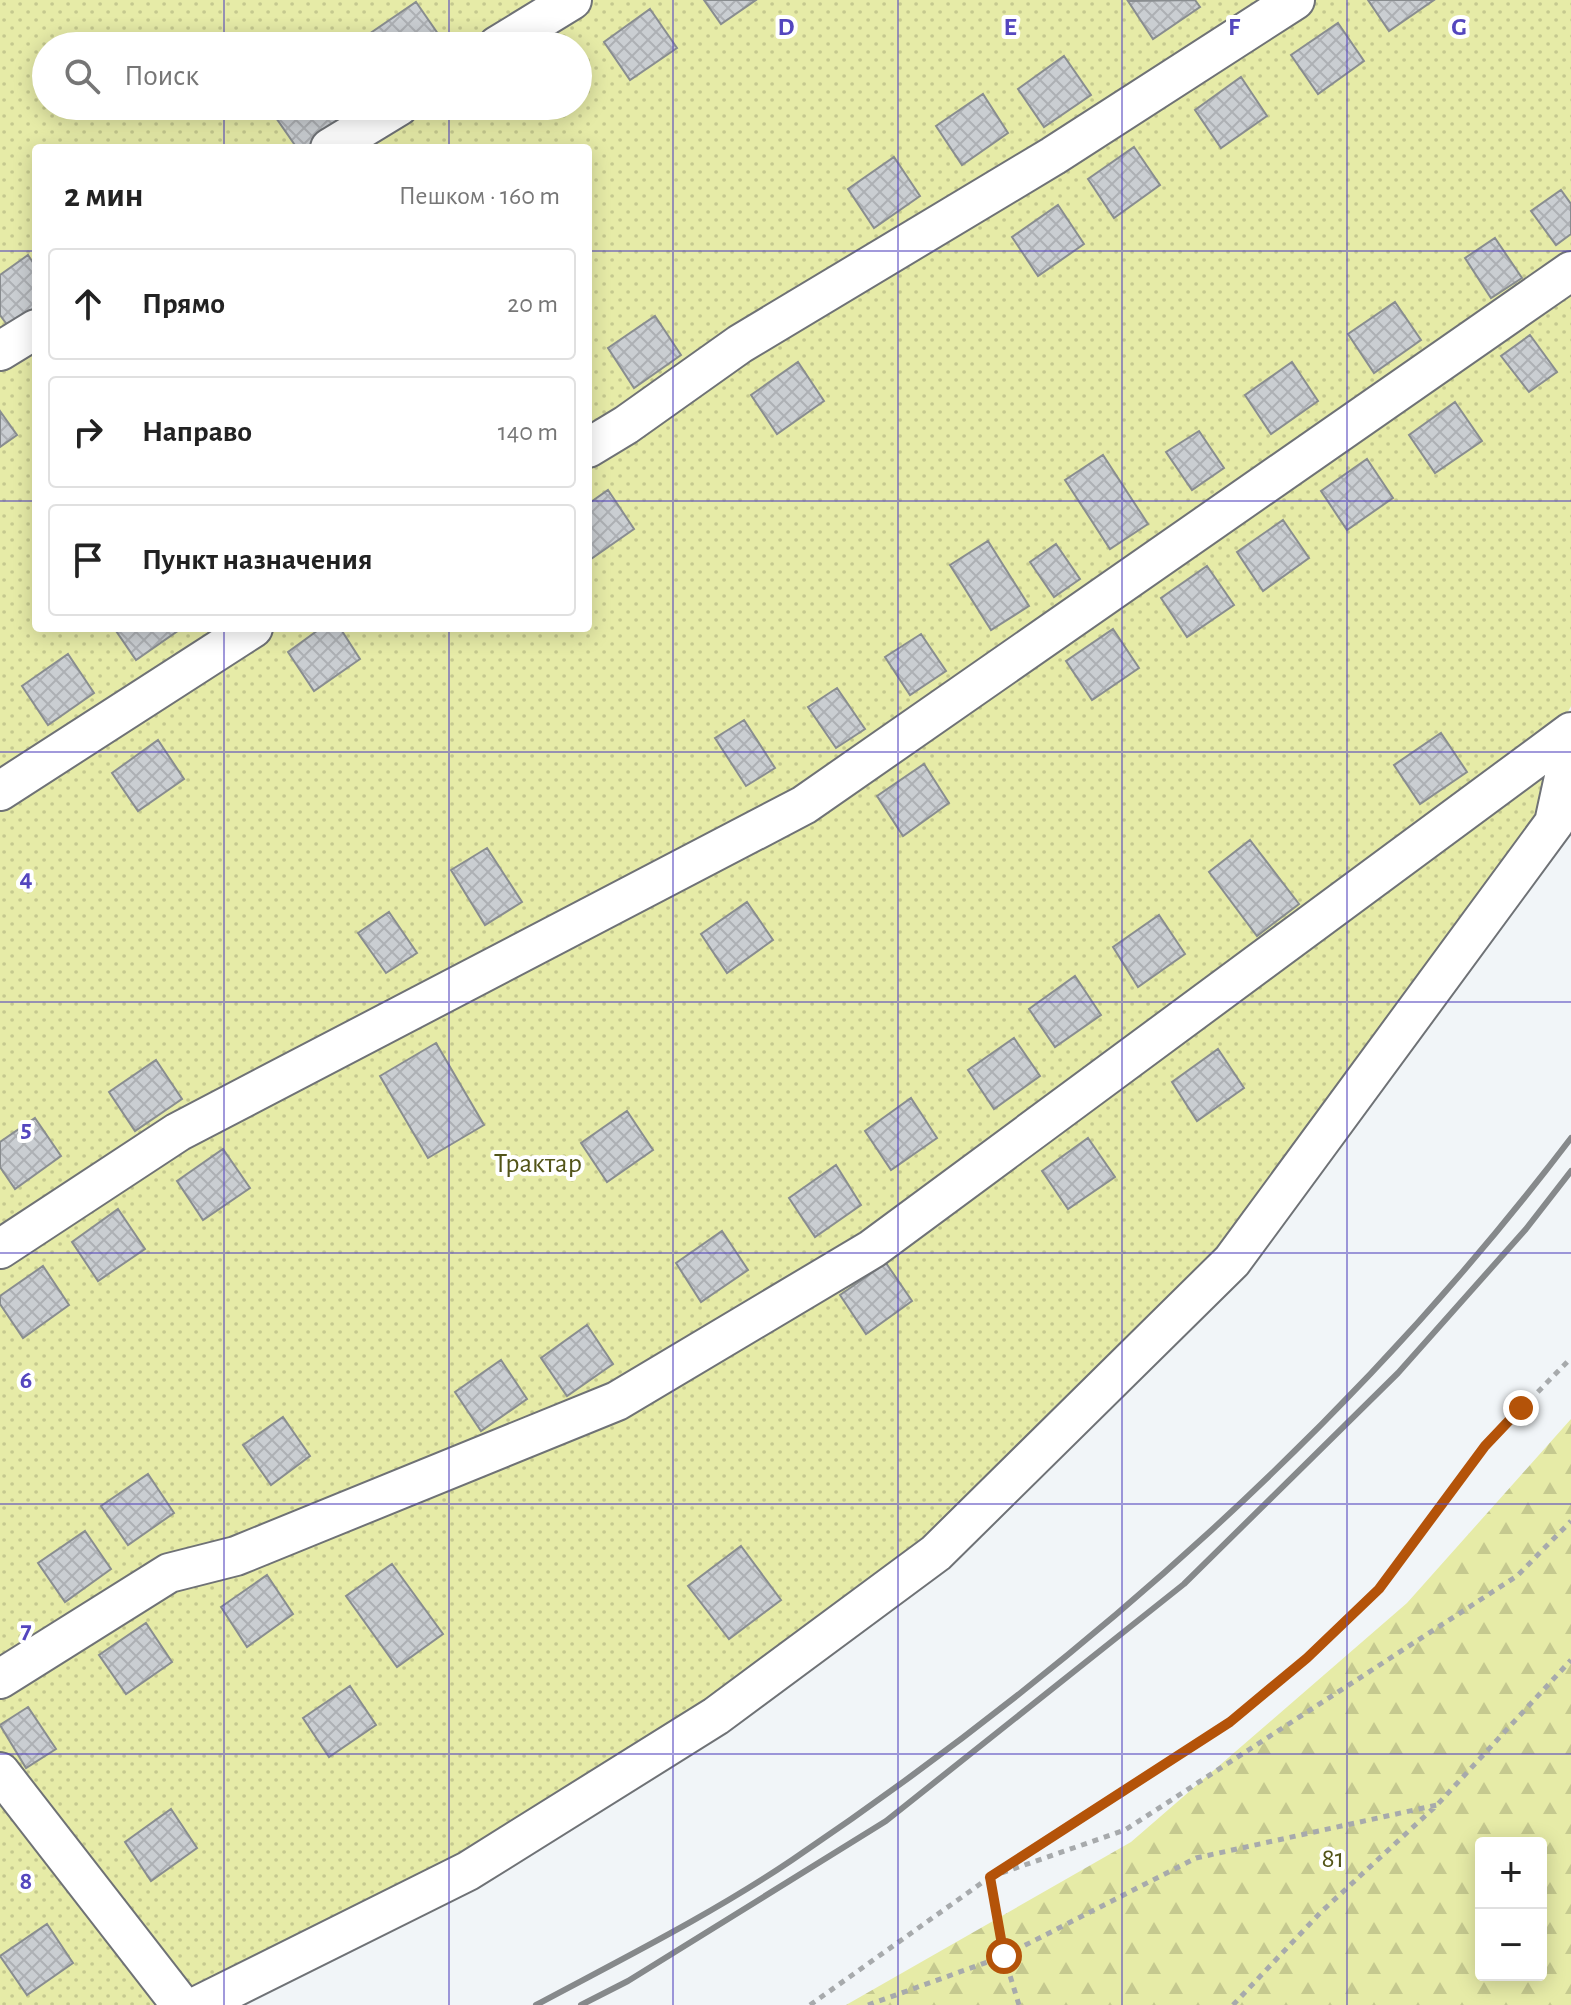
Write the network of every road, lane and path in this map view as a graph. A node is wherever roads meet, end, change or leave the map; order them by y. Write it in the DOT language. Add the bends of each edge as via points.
graph roads {
  1 [pos="572,0"];
  2 [pos="1295,0"];
  3 [pos="520,32"];
  4 [pos="376,120"];
  5 [pos="337,144"];
  6 [pos="1571,271"];
  7 [pos="32,331"];
  8 [pos="0,351"];
  9 [pos="592,446"];
  10 [pos="247,632"];
  11 [pos="1571,732"];
  12 [pos="1571,745"];
  13 [pos="0,791"];
  14 [pos="0,1249"];
  15 [pos="1571,1358"];
  16 [pos="1571,1521"];
  17 [pos="1571,1660"];
  18 [pos="0,1679"];
  19 [pos="0,1772"];
  20 [pos="1437,1805"];
  21 [pos="990,1877"];
  22 [pos="1004,1956"];
  23 [pos="181,2005"];
  24 [pos="199,2005"];
  25 [pos="810,2005"];
  26 [pos="868,2005"];
  27 [pos="1019,2005"];
  28 [pos="1233,2005"];
  1 -- 3 [label="street"];
  2 -- 9 [label="street" via="1053,156 740,344"];
  4 -- 5 [label="street"];
  6 -- 14 [label="street" via="804,805 178,1132"];
  7 -- 8 [label="street"];
  10 -- 13 [label="street"];
  11 -- 18 [label="street" via="872,1249 617,1401 236,1556 169,1573"];
  12 -- 24 [label="street" via="1554,823 1232,1261 936,1553 716,1716 468,1871"];
  15 -- 21 [label="path" via="1485,1446 1379,1589 1307,1658 1230,1722"];
  16 -- 21 [label="path" via="1517,1576 1125,1830"];
  17 -- 20 [label="path"];
  19 -- 23 [label="street"];
  20 -- 22 [label="path" via="1196,1858"];
  20 -- 28 [label="path" via="1321,1912"];
  21 -- 22 [label="path"];
  21 -- 25 [label="path"];
  22 -- 26 [label="path"];
  22 -- 27 [label="path"];
}
